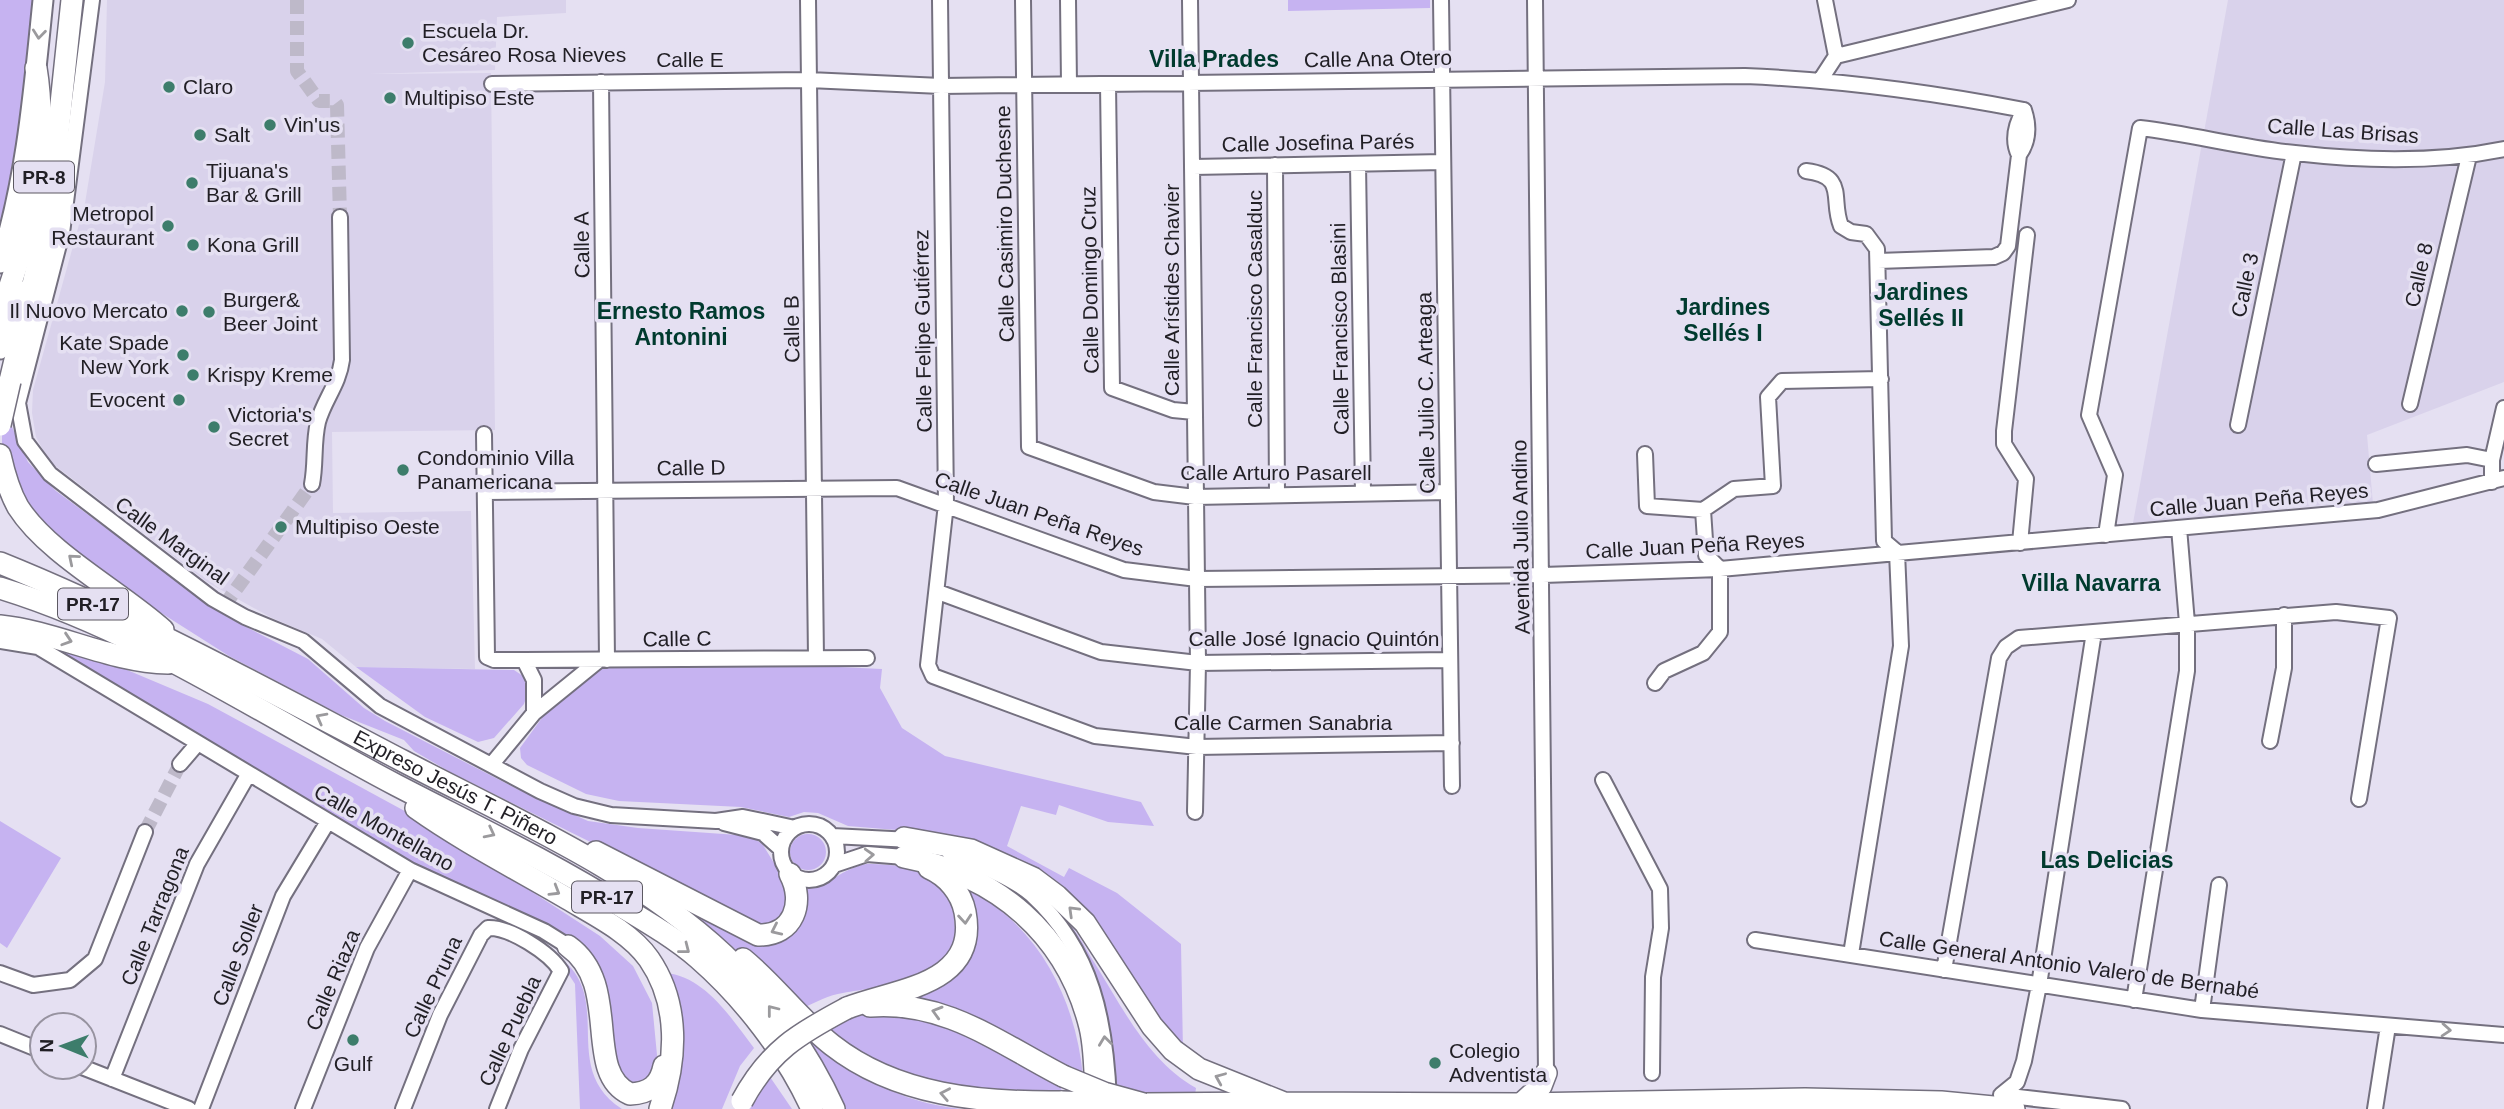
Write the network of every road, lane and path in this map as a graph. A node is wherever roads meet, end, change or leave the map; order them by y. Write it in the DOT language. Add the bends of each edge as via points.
graph roads {
  1 [pos="43,0"];
  2 [pos="63,0"];
  3 [pos="72,0"];
  4 [pos="92,0"];
  5 [pos="808,0"];
  6 [pos="940,0"];
  7 [pos="1023,0"];
  8 [pos="1068,0"];
  9 [pos="1190,0"];
  10 [pos="1441,0"];
  11 [pos="1535,0"];
  12 [pos="1825,0"];
  13 [pos="2068,0"];
  14 [pos="1836,56"];
  15 [pos="36,68"];
  16 [pos="1536,78"];
  17 [pos="1443,79"];
  18 [pos="1821,79"];
  19 [pos="809,80"];
  20 [pos="601,82"];
  21 [pos="1191,82"];
  22 [pos="492,84"];
  23 [pos="1069,84"];
  24 [pos="1108,84"];
  25 [pos="1024,85"];
  26 [pos="887,86"];
  27 [pos="941,86"];
  28 [pos="2504,149"];
  29 [pos="2294,153"];
  30 [pos="2469,156"];
  31 [pos="1443,162"];
  32 [pos="1358,164"];
  33 [pos="1275,165"];
  34 [pos="1193,167"];
  35 [pos="1806,171"];
  36 [pos="340,217"];
  37 [pos="2027,235"];
  38 [pos="1878,261"];
  39 [pos="0,263"];
  40 [pos="0,313"];
  41 [pos="0,349"];
  42 [pos="1881,379"];
  43 [pos="9,404"];
  44 [pos="2410,404"];
  45 [pos="2504,408"];
  46 [pos="1194,412"];
  47 [pos="0,425"];
  48 [pos="2238,425"];
  49 [pos="484,434"];
  50 [pos="1029,447"];
  51 [pos="1645,454"];
  52 [pos="0,455"];
  53 [pos="2492,460"];
  54 [pos="2376,464"];
  55 [pos="2498,480"];
  56 [pos="312,484"];
  57 [pos="814,487"];
  58 [pos="897,488"];
  59 [pos="605,490"];
  60 [pos="485,492"];
  61 [pos="1448,492"];
  62 [pos="1363,493"];
  63 [pos="1277,495"];
  64 [pos="1195,497"];
  65 [pos="946,504"];
  66 [pos="1703,510"];
  67 [pos="2179,528"];
  68 [pos="2106,535"];
  69 [pos="2020,542"];
  70 [pos="1897,552"];
  71 [pos="0,564"];
  72 [pos="1720,569"];
  73 [pos="1543,575"];
  74 [pos="1449,576"];
  75 [pos="1197,579"];
  76 [pos="0,588"];
  77 [pos="938,592"];
  78 [pos="2284,615"];
  79 [pos="2187,623"];
  80 [pos="0,626"];
  81 [pos="2094,632"];
  82 [pos="0,641"];
  83 [pos="178,656"];
  84 [pos="816,658"];
  85 [pos="867,658"];
  86 [pos="524,660"];
  87 [pos="603,660"];
  88 [pos="928,660"];
  89 [pos="1451,660"];
  90 [pos="1198,663"];
  91 [pos="1655,683"];
  92 [pos="534,713"];
  93 [pos="2270,741"];
  94 [pos="198,743"];
  95 [pos="1452,744"];
  96 [pos="1197,747"];
  97 [pos="342,756"];
  98 [pos="180,764"];
  99 [pos="492,764"];
  100 [pos="248,775"];
  101 [pos="1603,780"];
  102 [pos="1452,786"];
  103 [pos="2359,799"];
  104 [pos="1195,812"];
  105 [pos="519,821"];
  106 [pos="716,821"];
  107 [pos="327,823"];
  108 [pos="795,828"];
  109 [pos="145,832"];
  110 [pos="832,836"];
  111 [pos="904,848"];
  112 [pos="781,849"];
  113 [pos="834,864"];
  114 [pos="410,870"];
  115 [pos="790,874"];
  116 [pos="2219,886"];
  117 [pos="666,908"];
  118 [pos="585,909"];
  119 [pos="1755,940"];
  120 [pos="1851,954"];
  121 [pos="565,958"];
  122 [pos="1944,970"];
  123 [pos="0,973"];
  124 [pos="2039,985"];
  125 [pos="2134,1000"];
  126 [pos="847,1008"];
  127 [pos="2202,1010"];
  128 [pos="2388,1026"];
  129 [pos="0,1034"];
  130 [pos="2504,1035"];
  131 [pos="28,1045"];
  132 [pos="2024,1061"];
  133 [pos="98,1073"];
  134 [pos="1546,1073"];
  135 [pos="1652,1073"];
  136 [pos="112,1079"];
  137 [pos="2040,1099"];
  138 [pos="2007,1102"];
  139 [pos="1284,1103"];
  140 [pos="1572,1103"];
  141 [pos="1144,1104"];
  142 [pos="1521,1104"];
  143 [pos="740,1105"];
  144 [pos="188,1109"];
  145 [pos="201,1109"];
  146 [pos="303,1109"];
  147 [pos="403,1109"];
  148 [pos="497,1109"];
  149 [pos="633,1109"];
  150 [pos="660,1109"];
  151 [pos="812,1109"];
  152 [pos="834,1109"];
  153 [pos="1096,1109"];
  154 [pos="1109,1109"];
  155 [pos="2122,1109"];
  156 [pos="2375,1109"];
  1 -- 15 [label="main road, PR-8, one-way"];
  2 -- 41 [label="main road, PR-8" via="36,235 18,307"];
  3 -- 47 [label="highway, bridge" via="50,217"];
  4 -- 43 [label="street, Calle Marginal" via="62,233"];
  5 -- 19 [label="street, Calle B"];
  6 -- 27 [label="street, Calle Felipe Gutiérrez"];
  7 -- 25 [label="street, Calle Casimiro Duchesne"];
  8 -- 23 [label="street"];
  9 -- 21 [label="street, Calle Arístides Chavier"];
  10 -- 17 [label="street, Calle Julio C. Arteaga"];
  11 -- 16 [label="street, Avenida Julio Andino"];
  12 -- 14 [label="street"];
  13 -- 14 [label="street"];
  14 -- 18 [label="street"];
  15 -- 39 [label="main road, PR-8" via="14,214"];
  15 -- 40 [label="highway" via="41,107 31,199"];
  16 -- 17 [label="street, Calle Ana Otero"];
  16 -- 18 [label="street, Calle Ana Otero"];
  16 -- 73 [label="street, Avenida Julio Andino"];
  17 -- 21 [label="street, Calle Ana Otero"];
  17 -- 31 [label="street, Calle Julio C. Arteaga"];
  18 -- 38 [label="street" via="1917,90 2024,110 2028,123 2025,146 2019,155 2008,246 2003,253"];
  19 -- 20 [label="street, Calle E"];
  19 -- 26 [label="street, Calle E"];
  19 -- 57 [label="street, Calle B"];
  20 -- 22 [label="street, Calle E"];
  20 -- 59 [label="street, Calle A"];
  21 -- 24 [label="street, Calle Ana Otero"];
  21 -- 34 [label="street, Calle Arístides Chavier"];
  23 -- 24 [label="street, Calle Ana Otero"];
  23 -- 25 [label="street, Calle Ana Otero"];
  24 -- 46 [label="street, Calle Domingo Cruz" via="1112,388 1173,411"];
  25 -- 27 [label="street, Calle Ana Otero"];
  25 -- 50 [label="street, Calle Casimiro Duchesne"];
  26 -- 27 [label="street, Calle Ana Otero"];
  27 -- 65 [label="street, Calle Felipe Gutiérrez"];
  28 -- 30 [label="street, Calle Las Brisas"];
  29 -- 30 [label="street, Calle Las Brisas" via="2400,159"];
  29 -- 48 [label="street, Calle 3"];
  29 -- 68 [label="street, Calle Las Brisas" via="2140,128 2089,415 2115,475"];
  30 -- 44 [label="street, Calle 8"];
  31 -- 32 [label="street, Calle Josefina Parés"];
  31 -- 61 [label="street, Calle Julio C. Arteaga"];
  32 -- 33 [label="street, Calle Josefina Parés"];
  32 -- 62 [label="street, Calle Francisco Blasini"];
  33 -- 34 [label="street, Calle Josefina Parés"];
  33 -- 63 [label="street, Calle Francisco Casalduc"];
  34 -- 46 [label="street, Calle Arístides Chavier"];
  35 -- 38 [label="street" via="1830,179 1837,190 1841,226 1869,237"];
  36 -- 56 [label="street" via="342,360 340,377 315,434"];
  37 -- 69 [label="street" via="2004,431 2004,444 2026,479"];
  38 -- 42 [label="street"];
  42 -- 66 [label="street" via="1782,381 1768,397 1773,486 1734,489"];
  42 -- 70 [label="street" via="1884,541"];
  43 -- 99 [label="street, Calle Marginal" via="25,441 50,474 213,599 303,641 380,706"];
  45 -- 53 [label="street"];
  46 -- 64 [label="street, Calle Arístides Chavier"];
  49 -- 60 [label="street"];
  50 -- 64 [label="street, Calle Arturo Pasarell" via="1154,492"];
  51 -- 66 [label="street" via="1647,506"];
  83 -- 52 [label="highway, one-way" via="145,614 29,520 11,492"];
  53 -- 54 [label="street" via="2466,455"];
  53 -- 55 [label="street"];
  55 -- 67 [label="street, Calle Juan Peña Reyes" via="2378,510"];
  57 -- 58 [label="street, Calle D"];
  57 -- 59 [label="street, Calle D"];
  57 -- 84 [label="street, Calle B"];
  58 -- 65 [label="street, Calle Juan Peña Reyes"];
  59 -- 60 [label="street, Calle D"];
  59 -- 87 [label="street, Calle A"];
  60 -- 86 [label="street, Calle C" via="487,657"];
  61 -- 62 [label="street, Calle Arturo Pasarell"];
  61 -- 74 [label="street, Calle Julio C. Arteaga"];
  62 -- 63 [label="street, Calle Arturo Pasarell"];
  63 -- 64 [label="street, Calle Arturo Pasarell"];
  64 -- 75 [label="street, Calle Arístides Chavier"];
  65 -- 75 [label="street, Calle Juan Peña Reyes" via="1124,570"];
  65 -- 77 [label="street, Calle Felipe Gutiérrez"];
  66 -- 72 [label="street" via="1706,555"];
  67 -- 68 [label="street, Calle Juan Peña Reyes"];
  67 -- 79 [label="street"];
  68 -- 69 [label="street, Calle Juan Peña Reyes"];
  69 -- 70 [label="street, Calle Juan Peña Reyes"];
  70 -- 72 [label="street, Calle Juan Peña Reyes"];
  70 -- 120 [label="street" via="1900,646"];
  71 -- 83 [label="highway, Expreso Jesús T. Piñero / PR-17" via="56,586"];
  72 -- 73 [label="street, Calle Juan Peña Reyes"];
  72 -- 91 [label="street" via="1720,632 1703,653 1664,671"];
  73 -- 74 [label="street, Calle Juan Peña Reyes"];
  73 -- 134 [label="street, Avenida Julio Andino"];
  74 -- 75 [label="street, Calle Juan Peña Reyes"];
  74 -- 89 [label="street, Calle Julio C. Arteaga"];
  75 -- 90 [label="street, Calle Arístides Chavier"];
  76 -- 83 [label="highway, Expreso Jesús T. Piñero / PR-17"];
  77 -- 88 [label="street, Calle Felipe Gutiérrez"];
  77 -- 90 [label="street, Calle José Ignacio Quintón" via="1101,652"];
  78 -- 79 [label="street"];
  78 -- 93 [label="street" via="2284,668"];
  78 -- 103 [label="street" via="2336,612 2389,618"];
  79 -- 81 [label="street"];
  79 -- 125 [label="street" via="2187,671"];
  80 -- 83 [label="highway, one-way" via="43,633 136,662"];
  81 -- 122 [label="street" via="2019,638 1999,658"];
  81 -- 124 [label="street"];
  82 -- 94 [label="street, Calle Montellano" via="38,648"];
  83 -- 97 [label="highway, Expreso Jesús T. Piñero / PR-17"];
  105 -- 83 [label="highway, Expreso Jesús T. Piñero / PR-17, one-way"];
  84 -- 85 [label="street, Calle C"];
  84 -- 87 [label="street, Calle C"];
  86 -- 87 [label="street, Calle C"];
  86 -- 92 [label="street" via="534,680"];
  87 -- 92 [label="street"];
  88 -- 96 [label="street, Calle Carmen Sanabria" via="933,676 1095,736"];
  89 -- 90 [label="street, Calle José Ignacio Quintón"];
  89 -- 95 [label="street, Calle Julio C. Arteaga"];
  90 -- 96 [label="street, Calle Arístides Chavier"];
  92 -- 99 [label="street"];
  94 -- 98 [label="street"];
  94 -- 100 [label="street, Calle Montellano"];
  95 -- 96 [label="street, Calle Carmen Sanabria"];
  95 -- 102 [label="street, Calle Julio C. Arteaga"];
  96 -- 104 [label="street, Calle Arístides Chavier"];
  97 -- 118 [label="highway, one-way" via="437,823"];
  97 -- 151 [label="highway, Expreso Jesús T. Piñero / PR-17, one-way" via="583,882 674,940 699,959 768,1037"];
  99 -- 106 [label="street, Calle Marginal" via="551,796 611,816"];
  100 -- 107 [label="street, Calle Montellano"];
  100 -- 136 [label="street, Calle Tarragona" via="197,864"];
  101 -- 135 [label="street" via="1660,889"];
  115 -- 105 [label="highway, one-way" via="798,899 793,918 778,932 758,935 626,865"];
  105 -- 117 [label="highway, Expreso Jesús T. Piñero / PR-17"];
  106 -- 108 [label="street, Calle Marginal" via="743,817"];
  106 -- 112 [label="street, Calle Marginal" via="756,829"];
  107 -- 114 [label="street, Calle Montellano"];
  107 -- 145 [label="street, Calle Soller" via="283,896"];
  108 -- 110 [label="street" via="813,825"];
  108 -- 112 [label="street"];
  109 -- 123 [label="street" via="95,959 70,980 33,985"];
  110 -- 111 [label="street"];
  110 -- 113 [label="street" via="837,853"];
  113 -- 111 [label="street, one-way"];
  111 -- 126 [label="highway, one-way" via="957,891 966,917 962,946 937,978"];
  139 -- 111 [label="highway, one-way" via="1199,1069 1174,1050 1152,1026 1085,923 1033,878 971,850"];
  111 -- 153 [label="highway" via="986,884 1015,904 1047,937 1073,978 1091,1029"];
  154 -- 111 [label="street, one-way" via="1100,1011 1091,981 1065,934 1031,894 976,864"];
  112 -- 115 [label="street"];
  113 -- 115 [label="street" via="816,879"];
  114 -- 121 [label="street, Calle Montellano" via="544,931"];
  114 -- 146 [label="street, Calle Riaza" via="367,948"];
  116 -- 127 [label="street"];
  141 -- 117 [label="highway, one-way, bridge" via="950,1096 886,1077 831,1044 719,939"];
  152 -- 117 [label="highway, Expreso Jesús T. Piñero / PR-17, one-way" via="809,1059 768,1005 726,956"];
  118 -- 121 [label="highway" via="636,955 657,987 667,1044 663,1074 650,1091 630,1094 609,1075 592,972"];
  118 -- 150 [label="highway" via="649,958 661,982 673,1030 670,1080"];
  119 -- 120 [label="street, Calle General Antonio Valero de Bernabé"];
  120 -- 122 [label="street, Calle General Antonio Valero de Bernabé"];
  121 -- 147 [label="street, Calle Pruna" via="555,961 499,927 488,928 440,1015"];
  121 -- 148 [label="street, Calle Puebla"];
  121 -- 149 [label="highway" via="579,968 591,993 601,1082"];
  122 -- 124 [label="street, Calle General Antonio Valero de Bernabé"];
  124 -- 125 [label="street, Calle General Antonio Valero de Bernabé"];
  124 -- 132 [label="street"];
  125 -- 127 [label="street, Calle General Antonio Valero de Bernabé"];
  141 -- 126 [label="highway, one-way, bridge" via="1063,1076 931,1009"];
  126 -- 143 [label="highway, bridge" via="785,1043 755,1077"];
  127 -- 128 [label="street, Calle General Antonio Valero de Bernabé"];
  128 -- 130 [label="street, Calle General Antonio Valero de Bernabé, one-way"];
  128 -- 156 [label="street"];
  129 -- 131 [label="street"];
  132 -- 137 [label="street" via="2027,1084"];
  132 -- 138 [label="street"];
  133 -- 136 [label="street"];
  134 -- 140 [label="highway" via="1556,1093"];
  134 -- 142 [label="highway" via="1541,1086"];
  136 -- 144 [label="street"];
  137 -- 138 [label="street"];
  137 -- 155 [label="street"];
  138 -- 140 [label="highway"];
  139 -- 141 [label="highway"];
  139 -- 142 [label="highway"];
  140 -- 142 [label="highway"];
}
